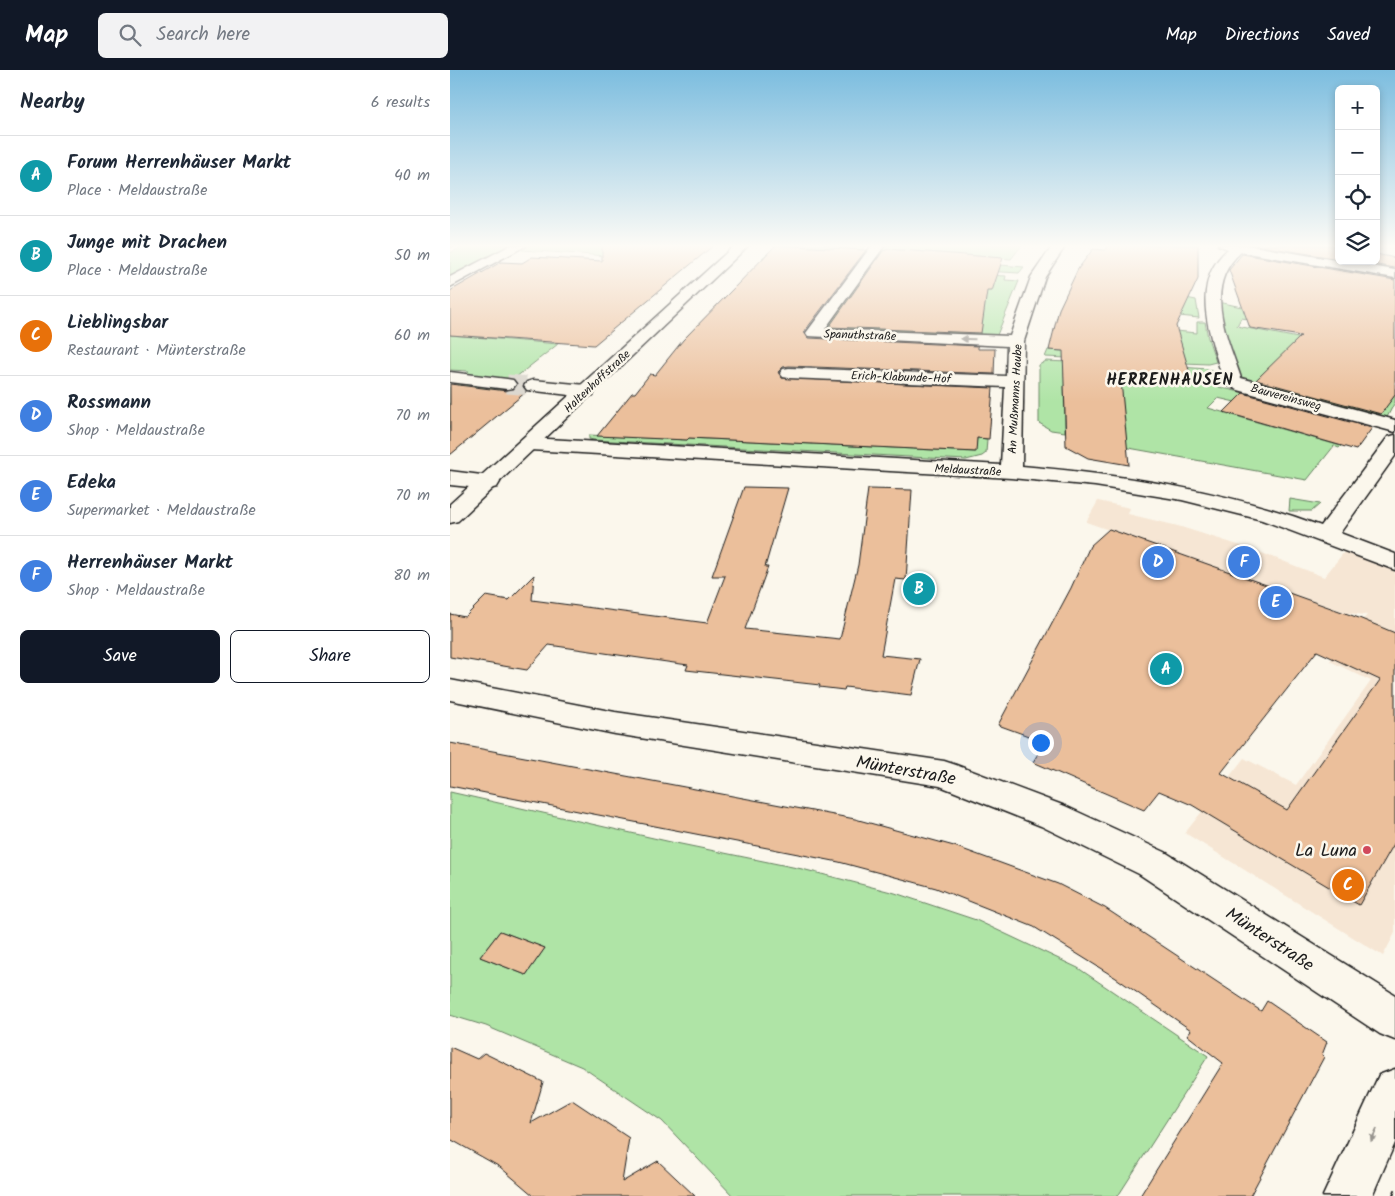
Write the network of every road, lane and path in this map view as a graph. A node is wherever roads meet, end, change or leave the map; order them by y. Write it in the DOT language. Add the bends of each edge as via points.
graph roads {
  1 [pos="685,298"];
  2 [pos="839,298"];
  3 [pos="1031,298"];
  4 [pos="1212,298"];
  5 [pos="1016,342"];
  6 [pos="788,373"];
  7 [pos="450,377"];
  8 [pos="1014,382"];
  9 [pos="507,384"];
  10 [pos="533,386"];
  11 [pos="586,391"];
  12 [pos="1395,426"];
  13 [pos="1395,441"];
  14 [pos="530,444"];
  15 [pos="1011,472"];
  16 [pos="450,478"];
  17 [pos="488,482"];
  18 [pos="450,516"];
  19 [pos="1326,536"];
  20 [pos="1395,563"];
  21 [pos="450,690"];
  22 [pos="1395,1019"];
  23 [pos="1395,1091"];
  24 [pos="1347,1196"];
  1 -- 11 [label="street, Haltenhoffstraße"];
  5 -- 2 [label="street, Spanuthstraße, one-way" via="814,333"];
  3 -- 5 [label="street, An Mußmanns Haube"];
  4 -- 12 [label="street, Bauvereinsweg" via="1233,381"];
  5 -- 8 [label="street, An Mußmanns Haube"];
  6 -- 8 [label="street, Erich-Klabunde-Hof"];
  7 -- 9 [label="street"];
  8 -- 15 [label="street, An Mußmanns Haube"];
  10 -- 11 [label="street"];
  11 -- 14 [label="street, Haltenhoffstraße"];
  13 -- 19 [label="street"];
  14 -- 15 [label="street, Meldaustraße"];
  14 -- 17 [label="street, Haltenhoffstraße"];
  15 -- 19 [label="street, Meldaustraße" via="1095,479 1182,493 1270,515"];
  16 -- 17 [label="street"];
  17 -- 18 [label="street, Haltenhoffstraße"];
  19 -- 20 [label="street, Meldaustraße"];
  21 -- 22 [label="street, Münterstraße" via="615,723 944,774 966,781 1053,816 1152,863"];
  23 -- 24 [label="street, one-way"];
}
